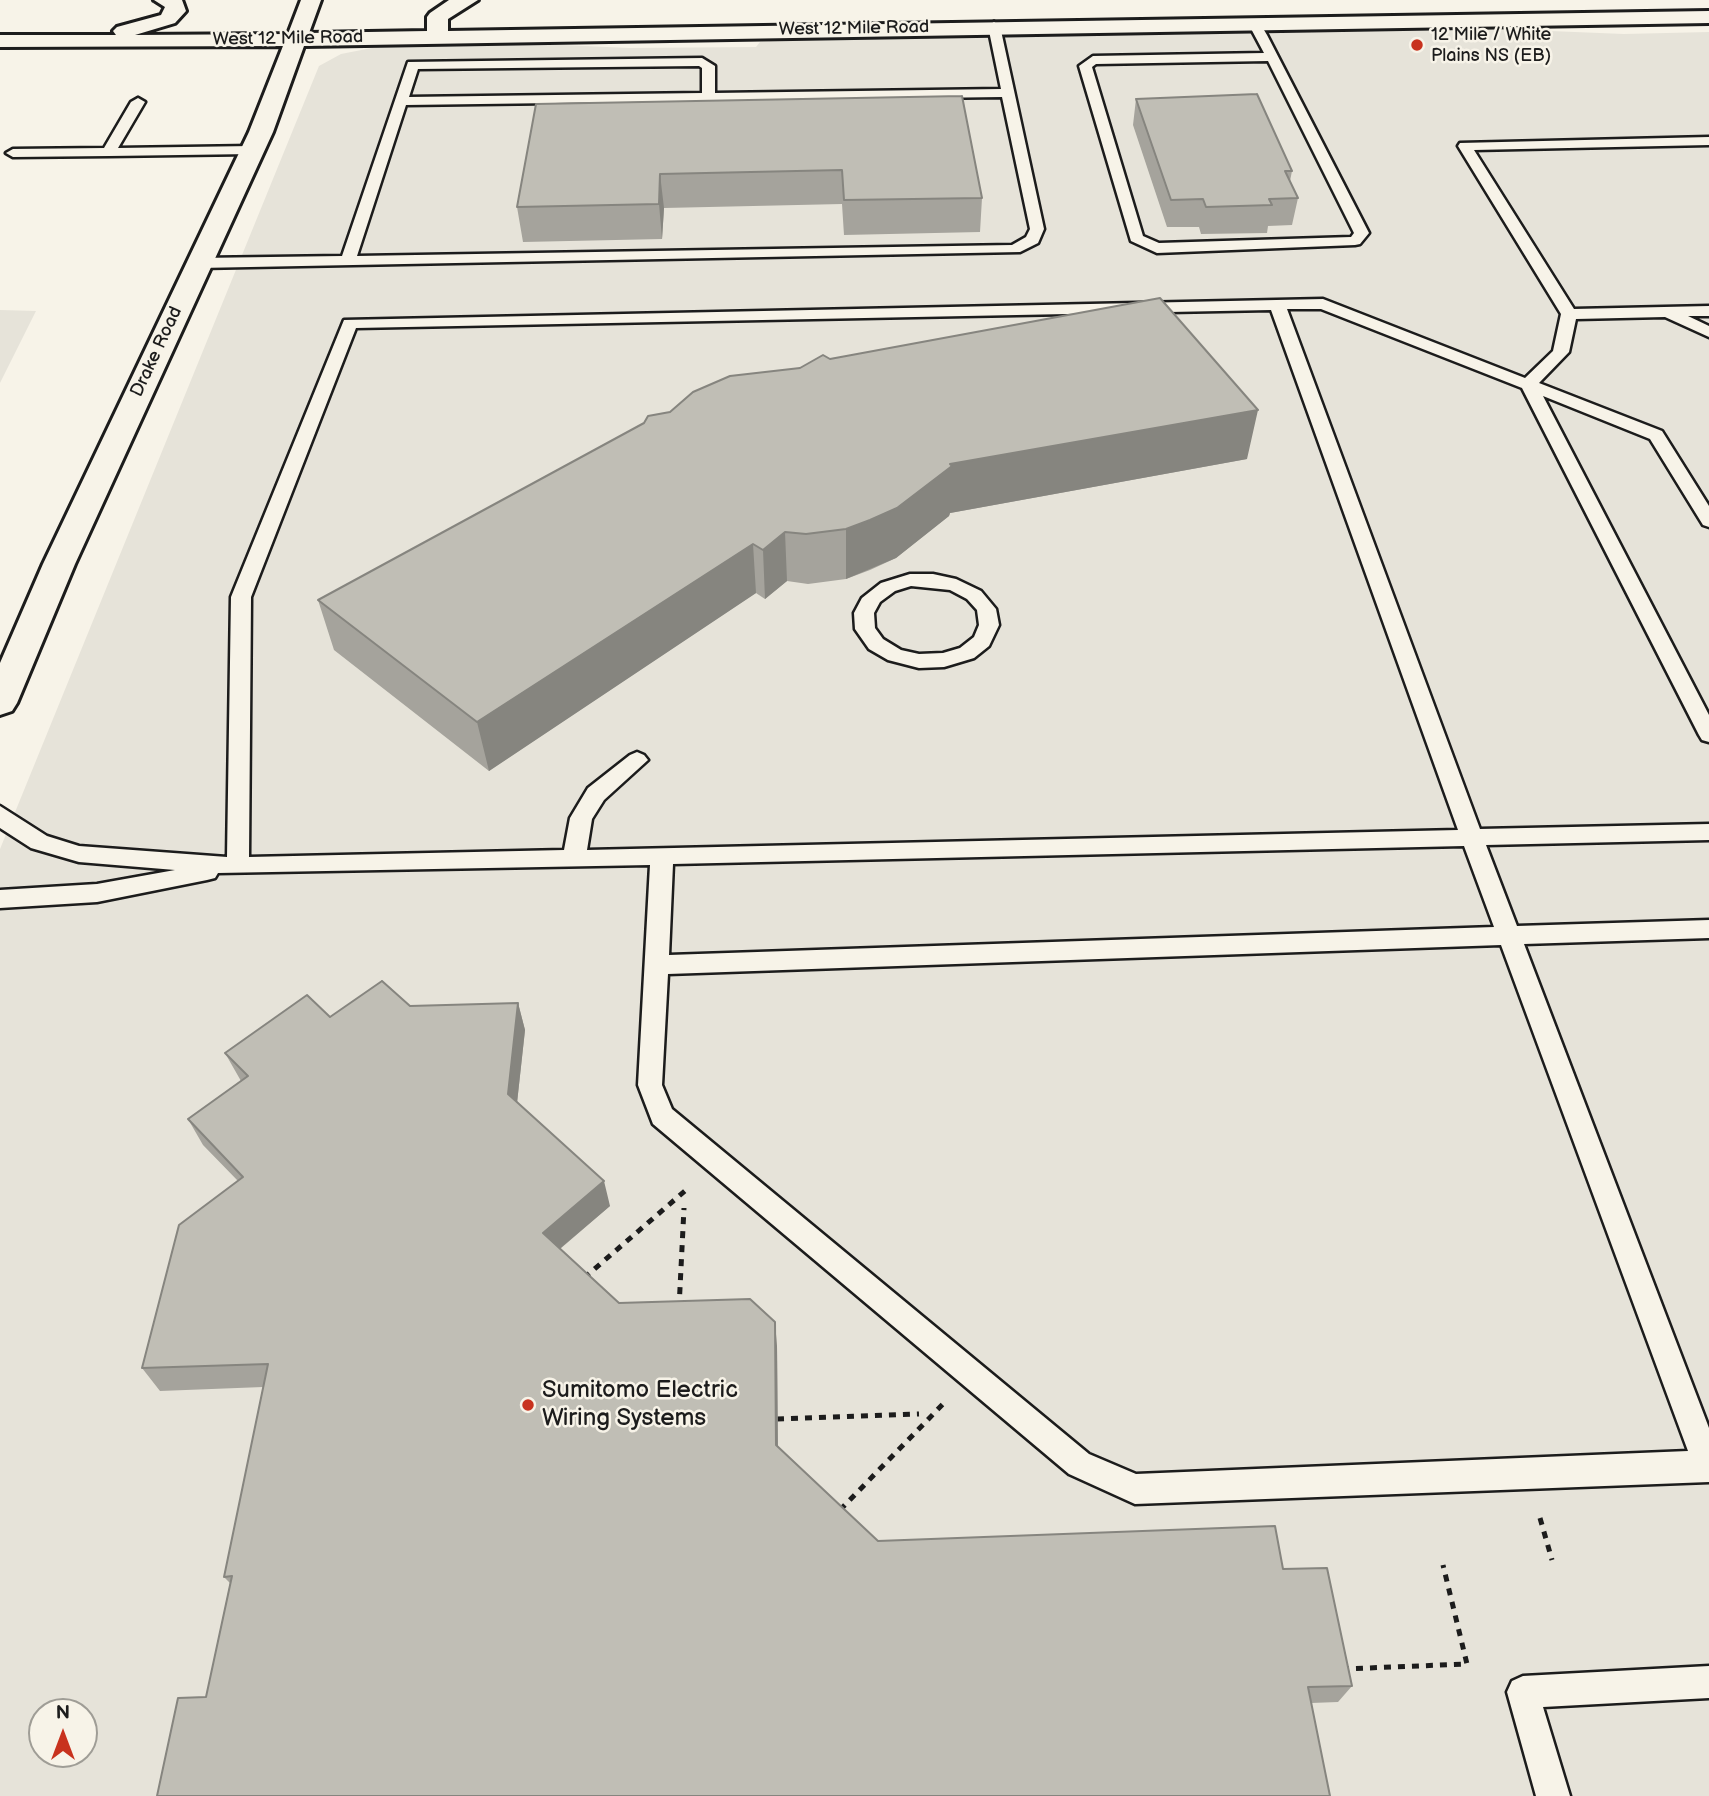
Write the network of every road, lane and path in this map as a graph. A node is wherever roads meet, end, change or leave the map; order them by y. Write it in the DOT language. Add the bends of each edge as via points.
graph roads {
  1 [pos="164,0"];
  2 [pos="311,0"];
  3 [pos="468,0"];
  4 [pos="1709,7"];
  5 [pos="896,9"];
  6 [pos="1709,17"];
  7 [pos="1430,20"];
  8 [pos="1254,23"];
  9 [pos="994,26"];
  10 [pos="555,33"];
  11 [pos="438,36"];
  12 [pos="295,39"];
  13 [pos="78,40"];
  14 [pos="0,41"];
  15 [pos="1272,57"];
  16 [pos="1008,93"];
  17 [pos="708,97"];
  18 [pos="401,101"];
  19 [pos="138,102"];
  20 [pos="1709,141"];
  21 [pos="252,149"];
  22 [pos="109,152"];
  23 [pos="13,153"];
  24 [pos="348,260"];
  25 [pos="199,263"];
  26 [pos="1277,305"];
  27 [pos="1709,311"];
  28 [pos="1667,312"];
  29 [pos="1569,314"];
  30 [pos="1709,332"];
  31 [pos="1528,384"];
  32 [pos="1709,521"];
  33 [pos="919,661"];
  34 [pos="0,704"];
  35 [pos="1709,735"];
  36 [pos="637,760"];
  37 [pos="0,814"];
  38 [pos="1709,832"];
  39 [pos="1472,837"];
  40 [pos="662,856"];
  41 [pos="574,858"];
  42 [pos="238,866"];
  43 [pos="0,898"];
  44 [pos="1709,929"];
  45 [pos="1509,936"];
  46 [pos="656,965"];
  47 [pos="718,1163"];
  48 [pos="684,1208"];
  49 [pos="578,1283"];
  50 [pos="679,1313"];
  51 [pos="972,1375"];
  52 [pos="919,1414"];
  53 [pos="777,1419"];
  54 [pos="1709,1466"];
  55 [pos="832,1518"];
  56 [pos="1443,1565"];
  57 [pos="1331,1670"];
  58 [pos="1709,1682"];
  59 [pos="1553,1796"];
  1 -- 13 [label="main road" via="174,3 176,11 168,19"];
  2 -- 12 [label="main road, Drake Road"];
  3 -- 11 [label="main road" via="437,17"];
  4 -- 7 [label="main road" via="1441,11"];
  5 -- 10 [label="main road" via="866,19 610,24"];
  6 -- 7 [label="main road, West 12 Mile Road"];
  7 -- 8 [label="main road, West 12 Mile Road"];
  8 -- 9 [label="main road, West 12 Mile Road"];
  8 -- 15 [label="lane"];
  9 -- 10 [label="main road, West 12 Mile Road"];
  9 -- 16 [label="lane"];
  10 -- 11 [label="main road, West 12 Mile Road"];
  11 -- 12 [label="main road, West 12 Mile Road"];
  12 -- 13 [label="main road, West 12 Mile Road"];
  12 -- 21 [label="main road, Drake Road"];
  13 -- 14 [label="main road, West 12 Mile Road"];
  15 -- 15 [label="lane" via="1362,233 1355,241 1157,248 1136,238 1085,66 1093,60"];
  16 -- 17 [label="lane"];
  16 -- 24 [label="lane" via="1037,229 1033,240 1015,249"];
  17 -- 18 [label="lane"];
  17 -- 18 [label="lane" via="709,66 702,62 413,65"];
  18 -- 24 [label="lane"];
  19 -- 22 [label="lane"];
  20 -- 29 [label="lane" via="1465,146"];
  21 -- 22 [label="lane"];
  21 -- 25 [label="main road, Drake Road"];
  22 -- 23 [label="lane"];
  24 -- 25 [label="lane"];
  25 -- 34 [label="main road, Drake Road" via="59,564"];
  26 -- 31 [label="lane" via="1322,304"];
  26 -- 39 [label="lane"];
  26 -- 42 [label="lane" via="350,323 242,597"];
  27 -- 28 [label="lane"];
  28 -- 29 [label="lane"];
  28 -- 30 [label="lane"];
  29 -- 31 [label="lane" via="1561,352"];
  31 -- 32 [label="lane" via="1656,435"];
  31 -- 35 [label="lane"];
  33 -- 33 [label="lane" via="967,653 982,640 989,625 986,610 974,595 956,585 910,580 872,598 864,613 865,629 876,644 895,656"];
  36 -- 41 [label="lane" via="591,802 581,818"];
  37 -- 42 [label="lane" via="38,842 79,854"];
  38 -- 39 [label="lane"];
  39 -- 40 [label="lane"];
  39 -- 45 [label="lane"];
  40 -- 41 [label="lane"];
  40 -- 46 [label="lane"];
  41 -- 42 [label="lane"];
  42 -- 43 [label="lane" via="97,893"];
  44 -- 45 [label="lane"];
  45 -- 46 [label="lane"];
  45 -- 54 [label="lane"];
  46 -- 47 [label="lane" via="650,1086 662,1116"];
  47 -- 49 [label="path"];
  47 -- 51 [label="lane"];
  48 -- 50 [label="path"];
  51 -- 54 [label="lane" via="1079,1464 1135,1489"];
  51 -- 55 [label="path"];
  52 -- 53 [label="path"];
  56 -- 57 [label="path" via="1467,1664"];
  58 -- 59 [label="lane" via="1523,1692"];
}
